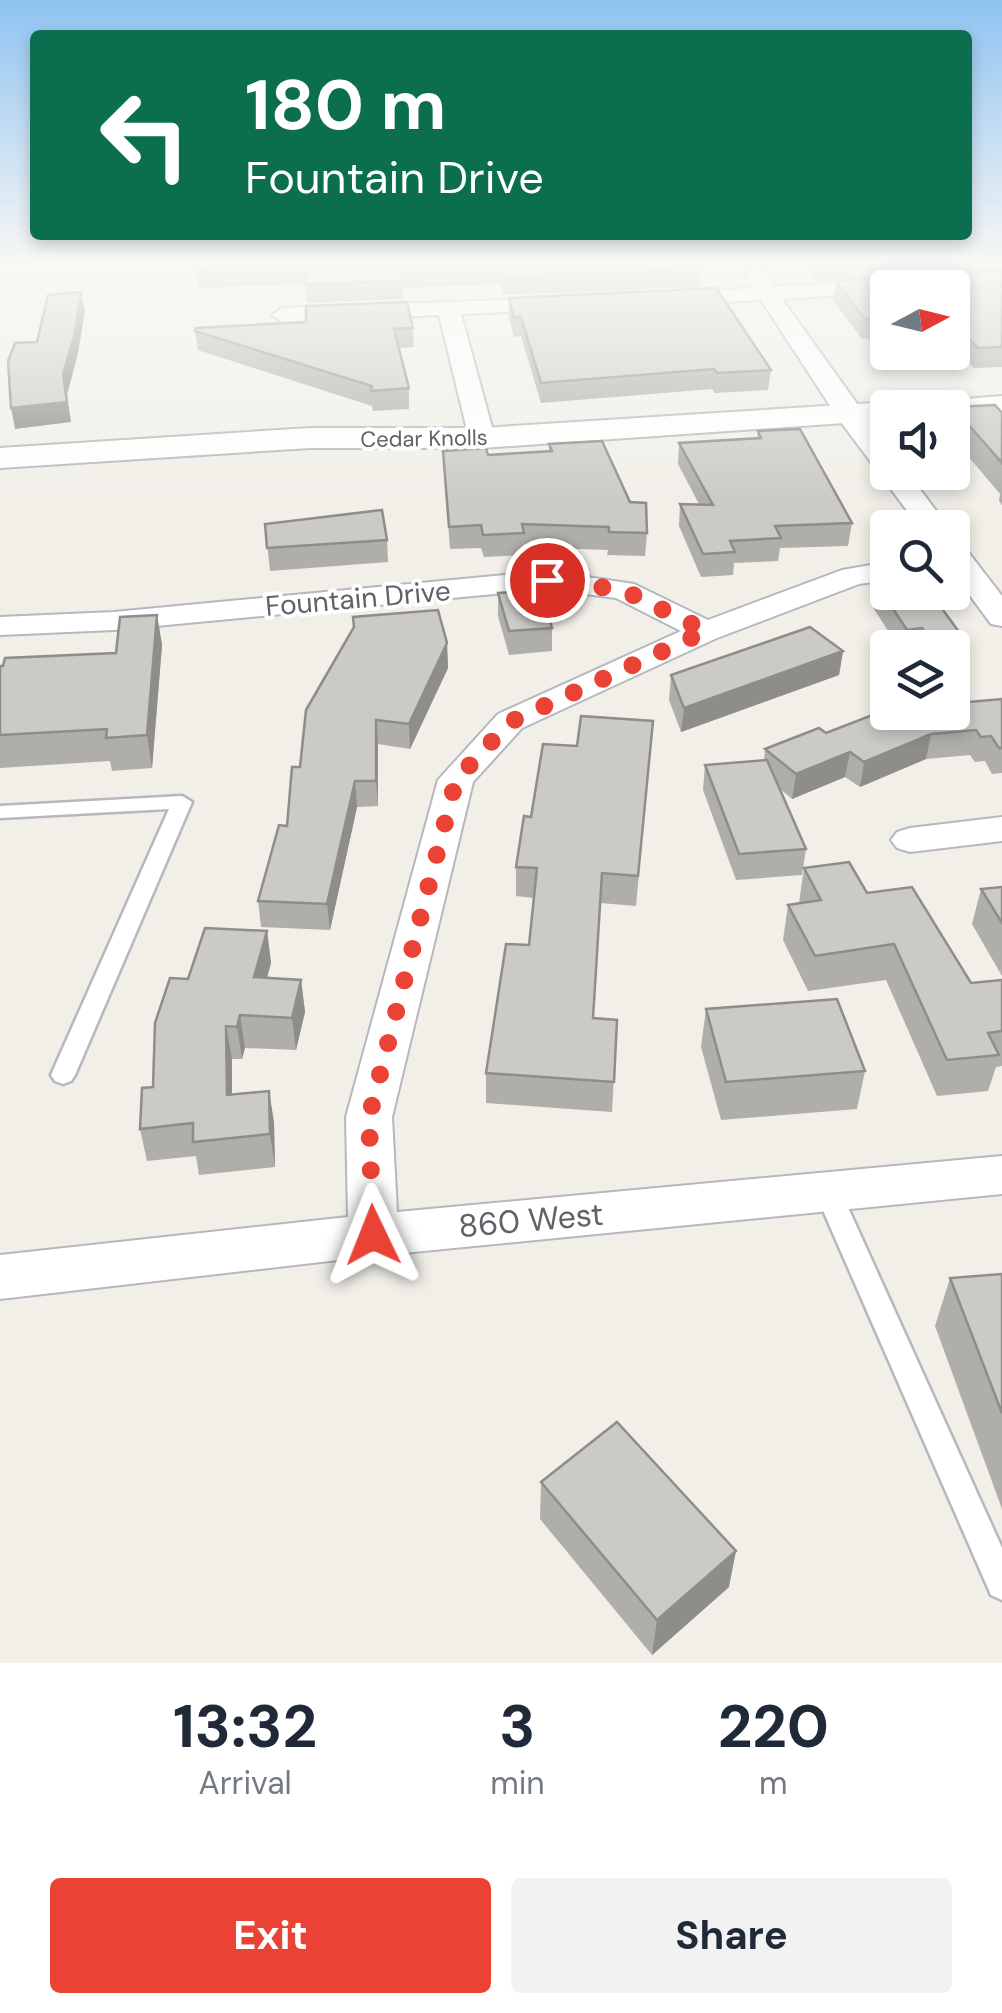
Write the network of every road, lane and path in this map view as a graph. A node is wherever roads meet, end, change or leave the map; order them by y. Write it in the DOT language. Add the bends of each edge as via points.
graph roads {
  1 [pos="458,346"];
  2 [pos="802,346"];
  3 [pos="1002,405"];
  4 [pos="970,407"];
  5 [pos="870,412"];
  6 [pos="848,413"];
  7 [pos="482,438"];
  8 [pos="870,442"];
  9 [pos="0,458"];
  10 [pos="870,574"];
  11 [pos="970,576"];
  12 [pos="1002,617"];
  13 [pos="0,626"];
  14 [pos="706,631"];
  15 [pos="0,812"];
  16 [pos="1002,829"];
  17 [pos="910,840"];
  18 [pos="63,1075"];
  19 [pos="1002,1176"];
  20 [pos="828,1192"];
  21 [pos="373,1235"];
  22 [pos="0,1276"];
  23 [pos="1002,1584"];
  1 -- 7 [label="street"];
  2 -- 6 [label="street"];
  3 -- 4 [label="street"];
  5 -- 6 [label="street, Cedar Knolls"];
  6 -- 7 [label="street, Cedar Knolls"];
  6 -- 8 [label="street"];
  7 -- 9 [label="street, Cedar Knolls" via="310,438"];
  10 -- 14 [label="street"];
  11 -- 12 [label="street"];
  13 -- 14 [label="street, Fountain Drive" via="547,580 623,590"];
  14 -- 21 [label="street" via="510,722 456,780 369,1117"];
  15 -- 18 [label="lane" via="182,802"];
  16 -- 17 [label="street"];
  19 -- 20 [label="street, 860 West"];
  20 -- 21 [label="street, 860 West"];
  20 -- 23 [label="lane"];
  21 -- 22 [label="street, 860 West"];
}
